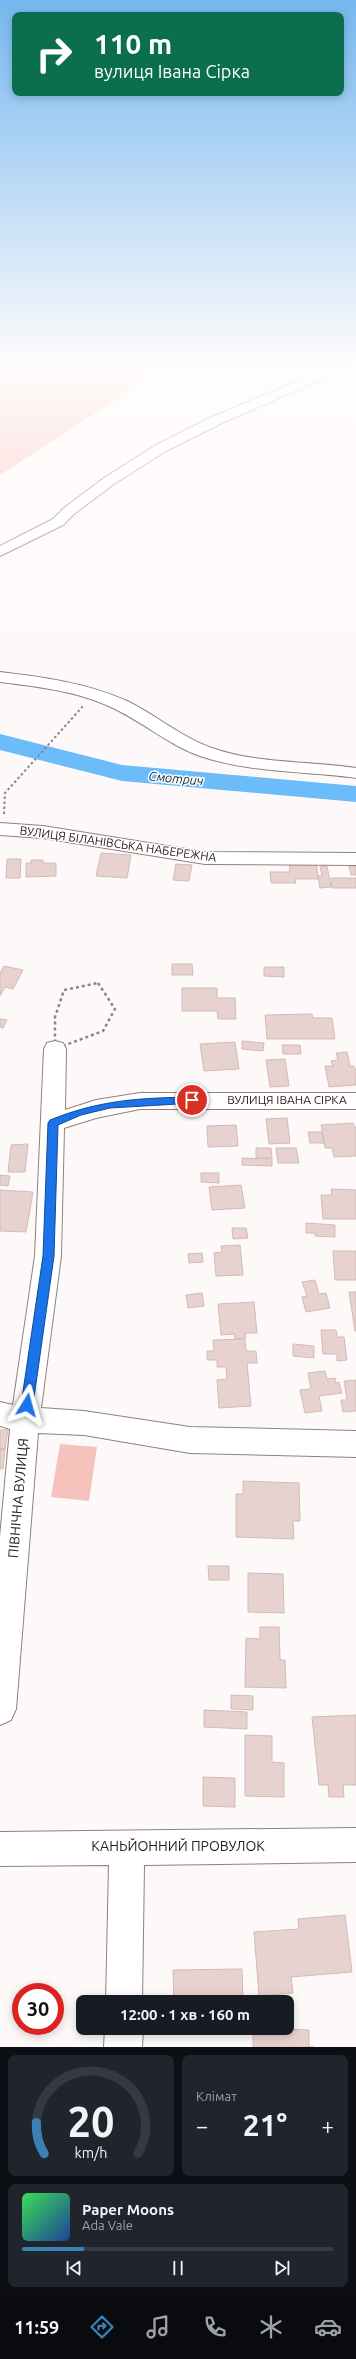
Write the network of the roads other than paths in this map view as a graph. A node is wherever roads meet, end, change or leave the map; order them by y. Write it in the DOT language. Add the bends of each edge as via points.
graph roads {
  1 [pos="137,464"];
  2 [pos="0,552"];
  3 [pos="0,677"];
  4 [pos="356,773"];
  5 [pos="1,829"];
  6 [pos="356,860"];
  7 [pos="56,1049"];
  8 [pos="356,1101"];
  9 [pos="53,1123"];
  10 [pos="12,1417"];
  11 [pos="356,1444"];
  12 [pos="0,1709"];
  13 [pos="127,1846"];
  14 [pos="356,1846"];
  15 [pos="0,1849"];
  16 [pos="124,1995"];
  17 [pos="124,2035"];
  18 [pos="123,2047"];
  1 -- 2 [label="street" via="69,511 58,522"];
  3 -- 4 [label="street" via="69,687 101,697 206,752 246,761"];
  5 -- 6 [label="street, ВУЛИЦЯ БІЛАНІВСЬКА НАБЕРЕЖНА" via="43,832 205,858"];
  7 -- 9 [label="street, ПІВНІЧНА ВУЛИЦЯ"];
  8 -- 9 [label="street, ВУЛИЦЯ ІВАНА СІРКА" via="140,1101 79,1112"];
  9 -- 10 [label="street, ПІВНІЧНА ВУЛИЦЯ" via="48,1256"];
  10 -- 11 [label="street" via="84,1423 190,1440"];
  10 -- 12 [label="street, ПІВНІЧНА ВУЛИЦЯ"];
  13 -- 14 [label="street, КАНЬЙОННИЙ ПРОВУЛОК"];
  13 -- 15 [label="street, КАНЬЙОННИЙ ПРОВУЛОК"];
  13 -- 16 [label="street"];
  17 -- 18 [label="street"];
}
